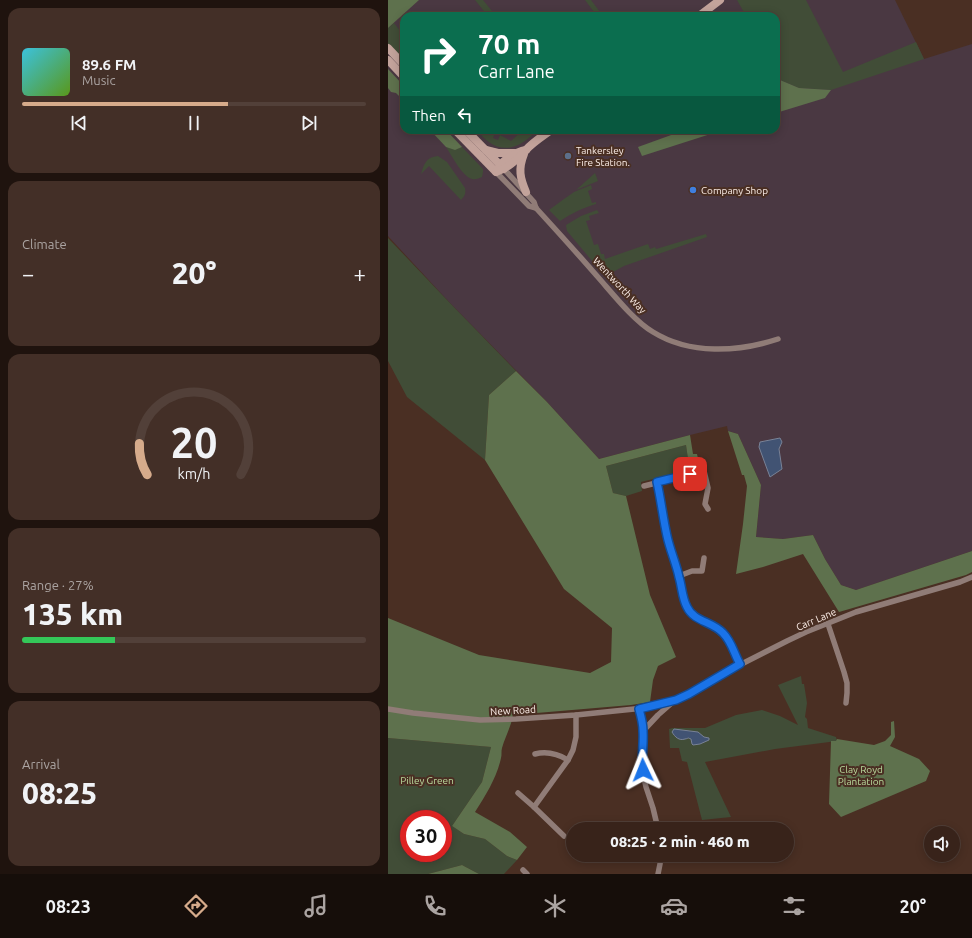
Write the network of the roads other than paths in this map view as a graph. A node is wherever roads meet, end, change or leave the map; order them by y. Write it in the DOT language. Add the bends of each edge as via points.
graph roads {
  1 [pos="720,0"];
  2 [pos="704,12"];
  3 [pos="388,48"];
  4 [pos="388,60"];
  5 [pos="400,61"];
  6 [pos="400,73"];
  7 [pos="460,134"];
  8 [pos="470,134"];
  9 [pos="546,134"];
  10 [pos="483,149"];
  11 [pos="526,150"];
  12 [pos="515,153"];
  13 [pos="500,169"];
  14 [pos="526,192"];
  15 [pos="536,208"];
  16 [pos="778,339"];
  17 [pos="703,462"];
  18 [pos="704,471"];
  19 [pos="657,482"];
  20 [pos="644,486"];
  21 [pos="708,509"];
  22 [pos="704,558"];
  23 [pos="679,576"];
  24 [pos="972,577"];
  25 [pos="828,624"];
  26 [pos="740,664"];
  27 [pos="676,700"];
  28 [pos="846,704"];
  29 [pos="388,709"];
  30 [pos="639,709"];
  31 [pos="576,715"];
  32 [pos="643,731"];
  33 [pos="535,754"];
  34 [pos="568,760"];
  35 [pos="518,793"];
  36 [pos="534,807"];
  37 [pos="656,822"];
  38 [pos="564,836"];
  39 [pos="660,862"];
  40 [pos="658,874"];
  1 -- 2 [label="street"];
  3 -- 5 [label="street"];
  4 -- 6 [label="street"];
  7 -- 13 [label="street, Wentworth Way"];
  8 -- 10 [label="street, Wentworth Way"];
  9 -- 11 [label="street"];
  10 -- 12 [label="street" via="498,153"];
  10 -- 13 [label="street, Wentworth Way"];
  11 -- 12 [label="street"];
  11 -- 13 [label="street"];
  11 -- 14 [label="street" via="520,171"];
  12 -- 13 [label="street"];
  13 -- 14 [label="street, Wentworth Way"];
  13 -- 15 [label="street, Wentworth Way" via="529,206"];
  14 -- 15 [label="street, Wentworth Way"];
  15 -- 16 [label="street, Wentworth Way" via="632,314 653,332 672,341 712,349 760,344"];
  17 -- 18 [label="street"];
  18 -- 19 [label="street"];
  18 -- 21 [label="street" via="708,488 705,504"];
  19 -- 20 [label="street"];
  19 -- 23 [label="street"];
  22 -- 23 [label="street" via="702,571 692,571"];
  23 -- 26 [label="street" via="691,613 722,632"];
  24 -- 25 [label="street, Carr Lane" via="856,612"];
  25 -- 26 [label="street, Carr Lane"];
  25 -- 28 [label="street" via="847,683"];
  26 -- 27 [label="street, Carr Lane"];
  27 -- 30 [label="street, Carr Lane"];
  27 -- 32 [label="street, Carr Lane"];
  29 -- 31 [label="street, New Road" via="480,720"];
  30 -- 31 [label="street, New Road"];
  30 -- 32 [label="street"];
  31 -- 34 [label="street" via="576,737"];
  32 -- 37 [label="street" via="643,774"];
  33 -- 34 [label="street" via="551,753"];
  34 -- 36 [label="street"];
  35 -- 36 [label="street"];
  36 -- 38 [label="street"];
  39 -- 40 [label="street"];
}
